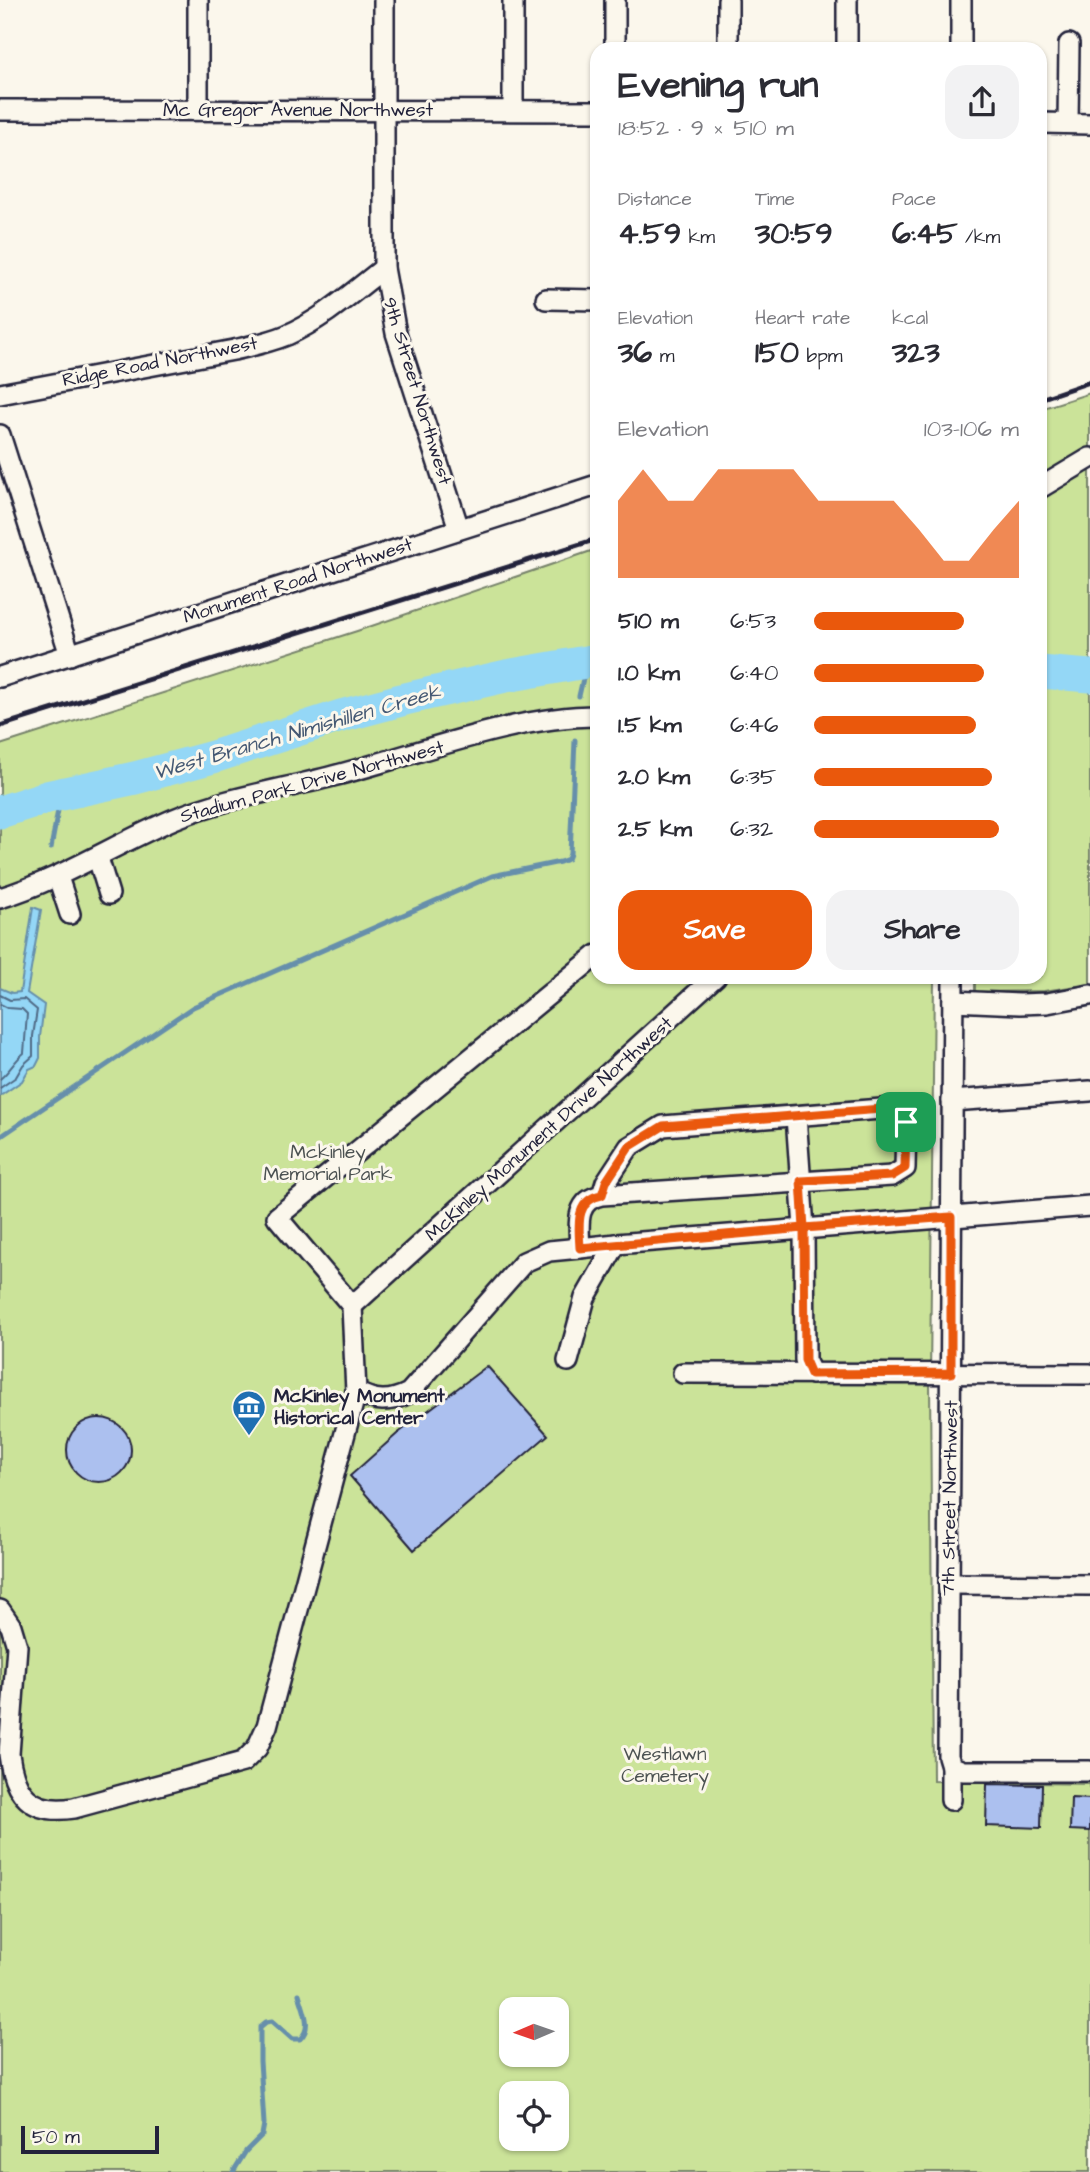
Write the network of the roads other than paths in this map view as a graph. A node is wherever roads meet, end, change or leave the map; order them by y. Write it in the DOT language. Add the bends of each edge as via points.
graph roads {
  1 [pos="198,0"];
  2 [pos="384,0"];
  3 [pos="513,0"];
  4 [pos="615,0"];
  5 [pos="728,0"];
  6 [pos="846,0"];
  7 [pos="961,0"];
  8 [pos="615,42"];
  9 [pos="728,42"];
  10 [pos="847,42"];
  11 [pos="961,42"];
  12 [pos="1069,44"];
  13 [pos="198,109"];
  14 [pos="0,110"];
  15 [pos="385,110"];
  16 [pos="513,110"];
  17 [pos="590,111"];
  18 [pos="1047,123"];
  19 [pos="1068,123"];
  20 [pos="1090,124"];
  21 [pos="384,268"];
  22 [pos="546,299"];
  23 [pos="590,300"];
  24 [pos="0,394"];
  25 [pos="0,435"];
  26 [pos="1090,458"];
  27 [pos="1047,484"];
  28 [pos="590,487"];
  29 [pos="459,529"];
  30 [pos="69,655"];
  31 [pos="0,677"];
  32 [pos="590,716"];
  33 [pos="98,858"];
  34 [pos="58,877"];
  35 [pos="109,894"];
  36 [pos="0,898"];
  37 [pos="70,914"];
  38 [pos="590,961"];
  39 [pos="707,984"];
  40 [pos="953,984"];
  41 [pos="1090,995"];
  42 [pos="953,1001"];
  43 [pos="1090,1091"];
  44 [pos="952,1101"];
  45 [pos="796,1116"];
  46 [pos="801,1181"];
  47 [pos="602,1195"];
  48 [pos="1090,1206"];
  49 [pos="951,1217"];
  50 [pos="804,1228"];
  51 [pos="616,1244"];
  52 [pos="580,1248"];
  53 [pos="352,1307"];
  54 [pos="568,1361"];
  55 [pos="683,1373"];
  56 [pos="951,1373"];
  57 [pos="811,1374"];
  58 [pos="1090,1374"];
  59 [pos="356,1392"];
  60 [pos="949,1584"];
  61 [pos="1090,1585"];
  62 [pos="0,1610"];
  63 [pos="951,1766"];
  64 [pos="1090,1771"];
  65 [pos="951,1800"];
  1 -- 13 [label="street"];
  2 -- 15 [label="street, 9th Street Northwest"];
  3 -- 16 [label="street"];
  4 -- 8 [label="street"];
  5 -- 9 [label="street"];
  6 -- 10 [label="street"];
  7 -- 11 [label="street"];
  12 -- 19 [label="street"];
  13 -- 14 [label="street, Mc Gregor Avenue Northwest"];
  13 -- 15 [label="street, Mc Gregor Avenue Northwest"];
  15 -- 16 [label="street, Mc Gregor Avenue Northwest"];
  15 -- 21 [label="street, 9th Street Northwest"];
  16 -- 17 [label="street, Mc Gregor Avenue Northwest"];
  18 -- 19 [label="street"];
  19 -- 20 [label="street"];
  21 -- 24 [label="street, Ridge Road Northwest" via="322,314 269,341"];
  21 -- 29 [label="street, 9th Street Northwest" via="396,333"];
  22 -- 23 [label="street"];
  25 -- 30 [label="street"];
  26 -- 27 [label="street"];
  28 -- 29 [label="street, Monument Road Northwest"];
  29 -- 30 [label="street, Monument Road Northwest"];
  30 -- 31 [label="street, Monument Road Northwest"];
  32 -- 33 [label="street, Stadium Park Drive Northwest" via="504,729 209,807 174,819"];
  33 -- 34 [label="street, Stadium Park Drive Northwest"];
  33 -- 35 [label="street"];
  34 -- 36 [label="street, Stadium Park Drive Northwest"];
  34 -- 37 [label="street"];
  38 -- 53 [label="street" via="278,1217"];
  39 -- 53 [label="street, McKinley Monument Drive Northwest"];
  40 -- 42 [label="street, 7th Street Northwest"];
  41 -- 42 [label="street" via="1047,1003"];
  42 -- 44 [label="street, 7th Street Northwest"];
  43 -- 44 [label="street"];
  44 -- 49 [label="street, 7th Street Northwest"];
  45 -- 46 [label="street"];
  45 -- 46 [label="street" via="894,1108 906,1122 905,1168 892,1176"];
  45 -- 47 [label="street" via="663,1126 629,1147"];
  46 -- 47 [label="street"];
  46 -- 50 [label="street"];
  47 -- 52 [label="street" via="592,1197 580,1214"];
  48 -- 49 [label="street"];
  49 -- 50 [label="street"];
  49 -- 56 [label="street, 7th Street Northwest"];
  50 -- 51 [label="street"];
  50 -- 57 [label="street" via="805,1360"];
  51 -- 52 [label="street"];
  51 -- 54 [label="street" via="585,1298"];
  52 -- 59 [label="street" via="549,1251 524,1262 409,1394 380,1401"];
  53 -- 59 [label="street"];
  55 -- 57 [label="street"];
  56 -- 57 [label="street"];
  56 -- 58 [label="street"];
  56 -- 60 [label="street, 7th Street Northwest"];
  59 -- 62 [label="street" via="267,1726 257,1748 243,1762 74,1808 40,1808 20,1792 10,1768 17,1646"];
  60 -- 61 [label="street"];
  60 -- 63 [label="street, 7th Street Northwest"];
  63 -- 64 [label="street" via="962,1771"];
  63 -- 65 [label="street"];
}
